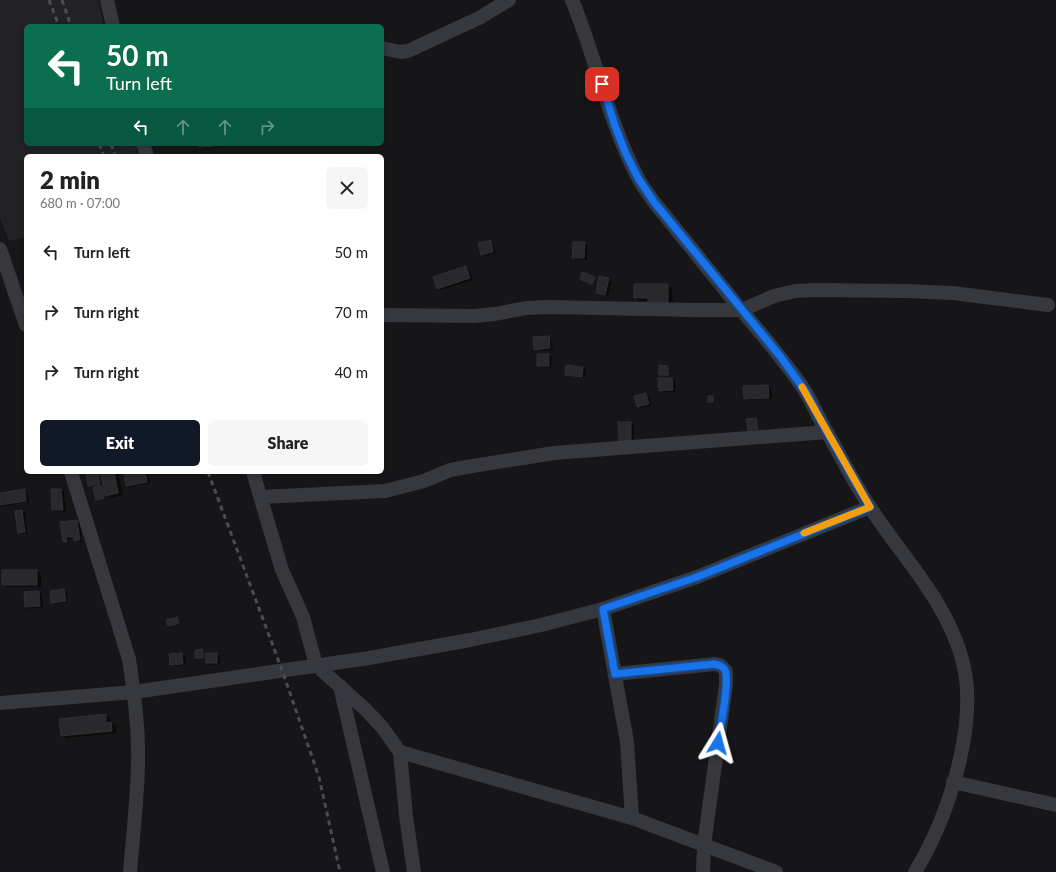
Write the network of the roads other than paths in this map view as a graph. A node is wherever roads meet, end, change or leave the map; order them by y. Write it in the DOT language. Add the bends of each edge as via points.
graph roads {
  1 [pos="107,0"];
  2 [pos="509,0"];
  3 [pos="572,0"];
  4 [pos="113,24"];
  5 [pos="384,48"];
  6 [pos="0,249"];
  7 [pos="1048,305"];
  8 [pos="742,310"];
  9 [pos="384,315"];
  10 [pos="24,319"];
  11 [pos="827,432"];
  12 [pos="72,474"];
  13 [pos="254,474"];
  14 [pos="261,497"];
  15 [pos="870,507"];
  16 [pos="603,609"];
  17 [pos="316,665"];
  18 [pos="615,674"];
  19 [pos="340,686"];
  20 [pos="134,692"];
  21 [pos="0,703"];
  22 [pos="400,752"];
  23 [pos="953,782"];
  24 [pos="1056,804"];
  25 [pos="632,818"];
  26 [pos="704,845"];
  27 [pos="130,872"];
  28 [pos="383,872"];
  29 [pos="414,872"];
  30 [pos="703,872"];
  31 [pos="776,872"];
  32 [pos="915,872"];
  1 -- 4 [label="street"];
  2 -- 5 [label="street" via="480,18 408,51"];
  3 -- 8 [label="street" via="585,30 615,126 638,178 654,202"];
  6 -- 10 [label="street"];
  7 -- 8 [label="street" via="953,293 815,290 774,296"];
  8 -- 9 [label="street" via="548,307 474,316"];
  8 -- 11 [label="street" via="806,392"];
  11 -- 14 [label="street" via="554,453 450,470 424,481 385,491"];
  11 -- 15 [label="street"];
  12 -- 20 [label="street" via="129,659"];
  13 -- 14 [label="street"];
  14 -- 17 [label="street" via="282,570 302,617"];
  15 -- 16 [label="street" via="697,577"];
  15 -- 23 [label="street" via="941,607 963,660 968,713"];
  16 -- 17 [label="street" via="470,640"];
  16 -- 18 [label="street"];
  17 -- 19 [label="street"];
  17 -- 20 [label="street"];
  18 -- 25 [label="street" via="627,742"];
  18 -- 26 [label="street" via="714,664 720,665 726,671"];
  19 -- 22 [label="street" via="365,709"];
  19 -- 28 [label="street"];
  20 -- 21 [label="street"];
  20 -- 27 [label="street" via="138,765"];
  22 -- 25 [label="street"];
  22 -- 29 [label="street"];
  23 -- 24 [label="street"];
  23 -- 32 [label="street" via="928,850"];
  25 -- 26 [label="street"];
  26 -- 30 [label="street"];
  26 -- 31 [label="street"];
}
